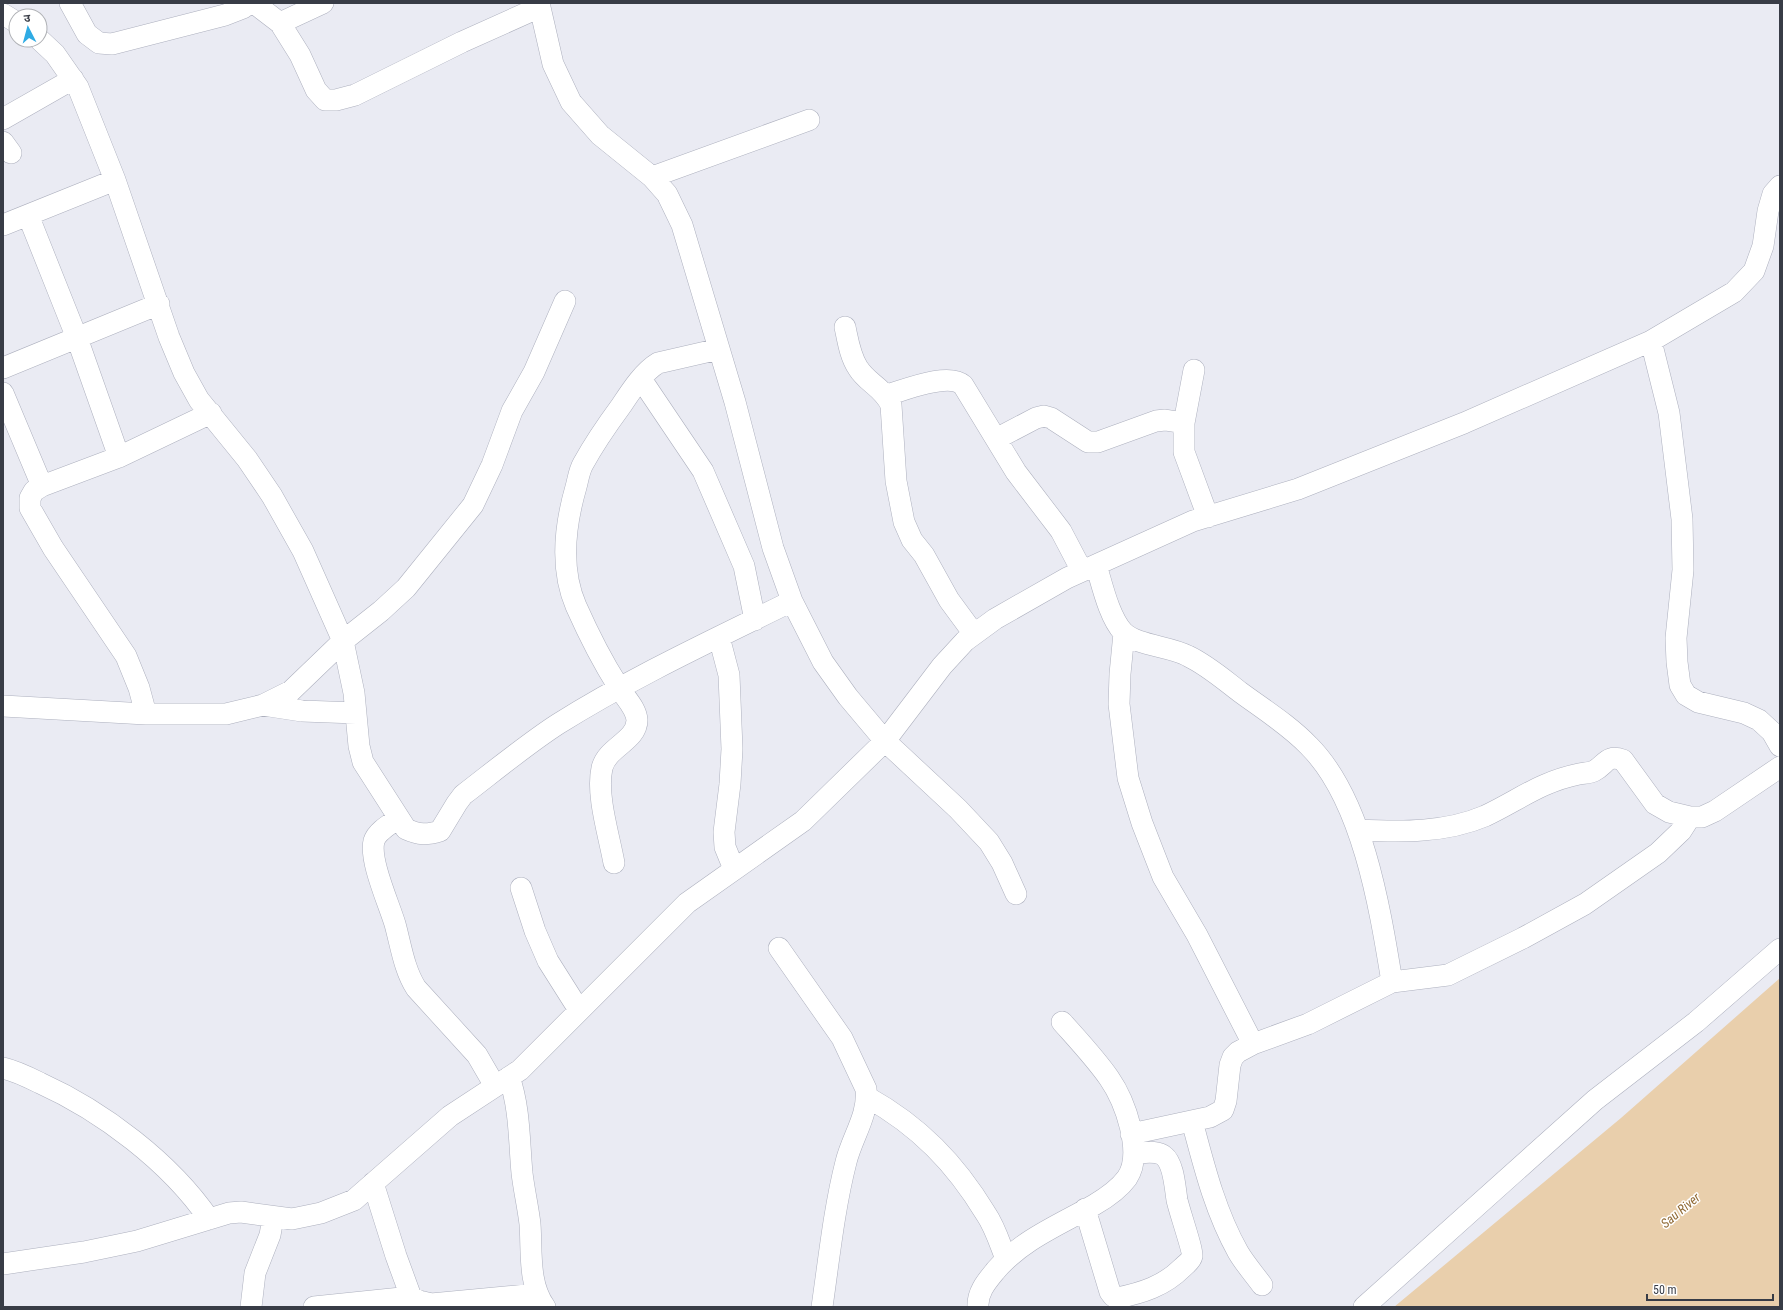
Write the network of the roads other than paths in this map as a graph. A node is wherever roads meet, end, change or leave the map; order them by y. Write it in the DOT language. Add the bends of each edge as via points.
graph roads {
  1 [pos="70,3"];
  2 [pos="250,3"];
  3 [pos="254,3"];
  4 [pos="323,3"];
  5 [pos="539,5"];
  6 [pos="223,9"];
  7 [pos="280,23"];
  8 [pos="48,47"];
  9 [pos="73,80"];
  10 [pos="3,119"];
  11 [pos="809,120"];
  12 [pos="652,177"];
  13 [pos="115,180"];
  14 [pos="1780,186"];
  15 [pos="28,215"];
  16 [pos="3,225"];
  17 [pos="565,301"];
  18 [pos="158,304"];
  19 [pos="845,327"];
  20 [pos="77,338"];
  21 [pos="1651,341"];
  22 [pos="719,349"];
  23 [pos="3,368"];
  24 [pos="1194,370"];
  25 [pos="641,379"];
  26 [pos="3,393"];
  27 [pos="887,395"];
  28 [pos="210,413"];
  29 [pos="1184,424"];
  30 [pos="996,438"];
  31 [pos="119,457"];
  32 [pos="42,486"];
  33 [pos="1208,517"];
  34 [pos="1089,568"];
  35 [pos="792,602"];
  36 [pos="755,620"];
  37 [pos="1124,633"];
  38 [pos="974,634"];
  39 [pos="719,637"];
  40 [pos="343,641"];
  41 [pos="618,687"];
  42 [pos="3,706"];
  43 [pos="263,706"];
  44 [pos="356,713"];
  45 [pos="146,714"];
  46 [pos="885,741"];
  47 [pos="1780,746"];
  48 [pos="1780,767"];
  49 [pos="1690,817"];
  50 [pos="399,818"];
  51 [pos="1358,830"];
  52 [pos="614,863"];
  53 [pos="734,869"];
  54 [pos="522,888"];
  55 [pos="1016,894"];
  56 [pos="779,948"];
  57 [pos="1780,949"];
  58 [pos="1392,982"];
  59 [pos="580,1010"];
  60 [pos="1062,1022"];
  61 [pos="1253,1044"];
  62 [pos="3,1068"];
  63 [pos="502,1081"];
  64 [pos="867,1098"];
  65 [pos="1192,1121"];
  66 [pos="1133,1143"];
  67 [pos="373,1183"];
  68 [pos="1085,1209"];
  69 [pos="273,1218"];
  70 [pos="209,1219"];
  71 [pos="1006,1258"];
  72 [pos="3,1264"];
  73 [pos="1262,1285"];
  74 [pos="411,1297"];
  75 [pos="541,1300"];
  76 [pos="975,1306"];
  77 [pos="251,1307"];
  78 [pos="314,1307"];
  79 [pos="822,1307"];
  80 [pos="1364,1307"];
  1 -- 6 [label="street" via="87,34 99,44 112,44"];
  2 -- 6 [label="street" via="243,8"];
  3 -- 7 [label="street"];
  4 -- 7 [label="street"];
  5 -- 7 [label="street" via="355,96 336,100 325,100 316,90 300,55"];
  5 -- 12 [label="street" via="553,64 571,102 600,135"];
  8 -- 9 [label="street"];
  9 -- 10 [label="street"];
  9 -- 13 [label="street"];
  11 -- 12 [label="street"];
  12 -- 22 [label="street" via="667,194 682,225"];
  13 -- 15 [label="street"];
  13 -- 18 [label="street"];
  14 -- 21 [label="street" via="1773,194 1768,210 1763,246 1754,271 1734,292"];
  15 -- 16 [label="street"];
  15 -- 20 [label="street"];
  17 -- 40 [label="street" via="534,372 512,411 492,465 473,505 406,588"];
  18 -- 20 [label="street"];
  18 -- 28 [label="street" via="184,373 199,400"];
  19 -- 27 [label="street" via="851,354 858,369"];
  20 -- 23 [label="street"];
  20 -- 31 [label="street"];
  21 -- 33 [label="street" via="1464,423 1298,489"];
  21 -- 47 [label="street" via="1669,413 1682,519 1683,570 1676,638 1680,685 1686,695 1698,702 1744,713 1759,720 1772,732"];
  22 -- 25 [label="street" via="658,364 650,368"];
  22 -- 35 [label="street" via="773,548"];
  24 -- 29 [label="street"];
  25 -- 36 [label="street" via="703,471 744,566"];
  25 -- 41 [label="street" via="582,466 569,511 565,546 569,581 576,604"];
  26 -- 32 [label="street"];
  27 -- 30 [label="street" via="940,380 959,381 972,397"];
  27 -- 38 [label="street" via="891,405 896,481 904,522 912,540 924,555 949,600"];
  28 -- 31 [label="street"];
  28 -- 40 [label="street" via="247,459 272,496 303,551"];
  29 -- 30 [label="street" via="1156,421 1098,442 1088,442 1044,416"];
  29 -- 33 [label="street" via="1184,452"];
  30 -- 34 [label="street" via="1016,472"];
  31 -- 32 [label="street"];
  32 -- 45 [label="street" via="30,498 30,508 53,548 126,656 140,688"];
  33 -- 34 [label="street" via="1193,521"];
  34 -- 37 [label="street"];
  34 -- 38 [label="street" via="995,619"];
  35 -- 36 [label="street"];
  35 -- 46 [label="street" via="823,662"];
  36 -- 39 [label="street"];
  37 -- 51 [label="street" via="1193,658 1284,724 1310,746 1326,767"];
  37 -- 61 [label="street" via="1119,704 1130,786 1163,877 1197,935"];
  38 -- 46 [label="street" via="942,666"];
  39 -- 41 [label="street"];
  39 -- 53 [label="street" via="729,675 732,748 724,832 725,847"];
  40 -- 43 [label="street" via="291,691"];
  40 -- 44 [label="street"];
  41 -- 50 [label="street" via="557,725 463,795 440,831 418,835 406,829"];
  41 -- 52 [label="street" via="633,708 637,720 634,731 609,754 602,767 603,809"];
  42 -- 45 [label="street"];
  43 -- 44 [label="street" via="302,712"];
  43 -- 45 [label="street" via="226,714"];
  44 -- 50 [label="street" via="363,762"];
  46 -- 53 [label="street" via="803,820"];
  46 -- 55 [label="street" via="989,842"];
  48 -- 49 [label="street" via="1715,811 1702,817"];
  49 -- 51 [label="street" via="1669,812 1655,804 1623,760 1616,758 1609,759 1594,771 1562,777 1484,816 1451,826 1400,832"];
  49 -- 58 [label="street" via="1681,831 1658,854 1585,904 1448,975"];
  50 -- 63 [label="street" via="375,839 373,848 377,871 395,923 409,977 416,988"];
  51 -- 58 [label="street" via="1384,933"];
  53 -- 59 [label="street" via="687,903"];
  54 -- 59 [label="street" via="548,961"];
  56 -- 64 [label="street" via="842,1038 862,1077"];
  57 -- 80 [label="street" via="1696,1022 1595,1100"];
  58 -- 61 [label="street" via="1308,1024"];
  59 -- 63 [label="street" via="520,1070"];
  60 -- 66 [label="street" via="1109,1078 1121,1100"];
  61 -- 65 [label="street" via="1233,1057 1223,1110 1210,1117"];
  62 -- 70 [label="street" via="13,1070 59,1092 105,1119 147,1151 198,1203"];
  63 -- 67 [label="street" via="450,1116"];
  63 -- 75 [label="street" via="517,1106 533,1274"];
  64 -- 71 [label="street" via="891,1111 920,1132 947,1160 987,1215"];
  64 -- 79 [label="street" via="846,1161"];
  65 -- 66 [label="street"];
  65 -- 73 [label="street" via="1219,1214 1238,1253"];
  66 -- 68 [label="street" via="1133,1162 1127,1177 1114,1191"];
  66 -- 68 [label="street" via="1167,1158 1180,1217 1191,1249 1192,1256 1189,1261 1175,1275 1149,1290 1122,1297 1112,1296"];
  67 -- 69 [label="street" via="354,1200 321,1213 292,1219"];
  67 -- 74 [label="street"];
  68 -- 71 [label="street" via="1034,1237"];
  69 -- 70 [label="street" via="241,1212"];
  69 -- 77 [label="street" via="265,1249 255,1273"];
  70 -- 72 [label="street" via="137,1241"];
  71 -- 76 [label="street" via="981,1291"];
  74 -- 75 [label="street" via="419,1302 431,1304"];
  74 -- 78 [label="street"];
}
